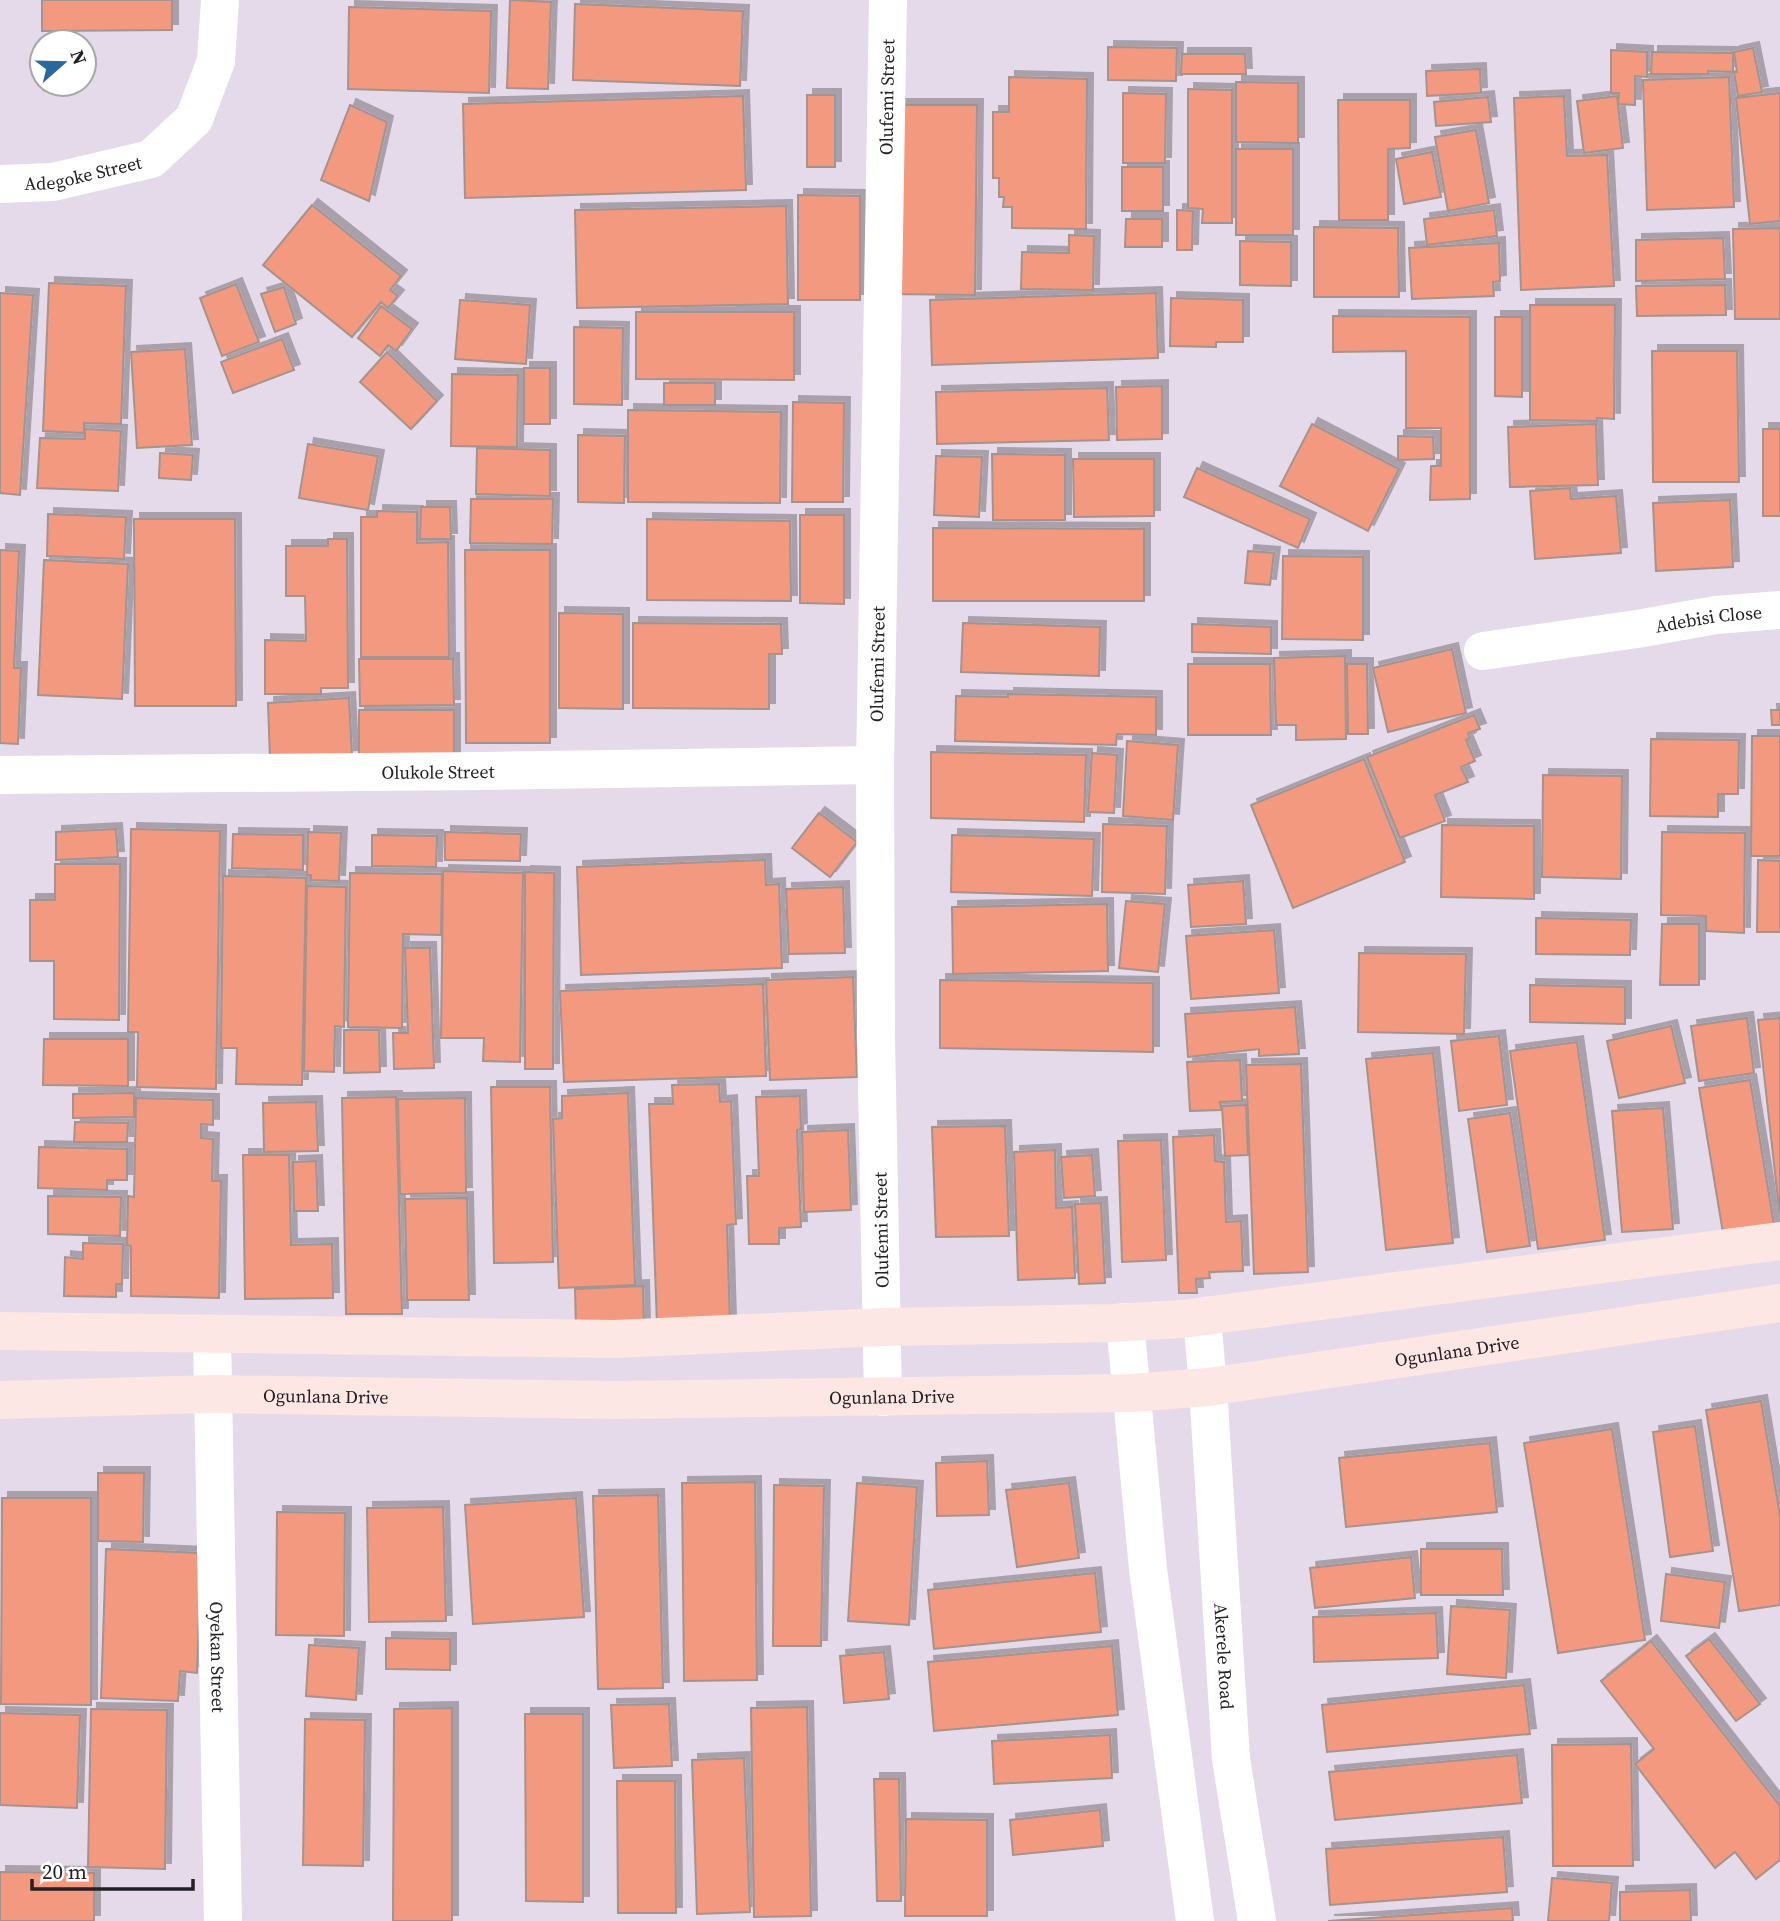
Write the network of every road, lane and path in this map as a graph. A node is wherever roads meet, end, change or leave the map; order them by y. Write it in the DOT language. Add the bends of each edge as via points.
graph roads {
  1 [pos="220,0"];
  2 [pos="888,0"];
  3 [pos="0,184"];
  4 [pos="1780,610"];
  5 [pos="1483,651"];
  6 [pos="875,765"];
  7 [pos="0,775"];
  8 [pos="1780,1241"];
  9 [pos="1780,1303"];
  10 [pos="1202,1317"];
  11 [pos="1125,1322"];
  12 [pos="883,1327"];
  13 [pos="0,1331"];
  14 [pos="212,1335"];
  15 [pos="1208,1387"];
  16 [pos="1130,1393"];
  17 [pos="212,1394"];
  18 [pos="883,1396"];
  19 [pos="0,1400"];
  20 [pos="223,1921"];
  21 [pos="1195,1921"];
  22 [pos="1256,1921"];
  1 -- 3 [label="street, Adegoke Street" via="216,61 194,119 151,159 53,182"];
  2 -- 6 [label="street, Olufemi Street"];
  4 -- 5 [label="street, Adebisi Close" via="1716,615"];
  6 -- 7 [label="street, Olukole Street"];
  6 -- 12 [label="street, Olufemi Street"];
  8 -- 10 [label="main road"];
  9 -- 15 [label="main road, Ogunlana Drive"];
  10 -- 11 [label="main road"];
  10 -- 15 [label="street, Akerele Road"];
  11 -- 12 [label="main road"];
  11 -- 16 [label="street"];
  12 -- 14 [label="main road" via="615,1339"];
  12 -- 18 [label="street, Olufemi Street"];
  13 -- 14 [label="main road"];
  14 -- 17 [label="street, Oyekan Street"];
  15 -- 16 [label="main road, Ogunlana Drive"];
  15 -- 22 [label="street, Akerele Road" via="1231,1759"];
  16 -- 18 [label="main road, Ogunlana Drive"];
  16 -- 21 [label="street" via="1148,1569"];
  17 -- 18 [label="main road, Ogunlana Drive" via="615,1400"];
  17 -- 19 [label="main road, Ogunlana Drive"];
  17 -- 20 [label="street, Oyekan Street"];
}
